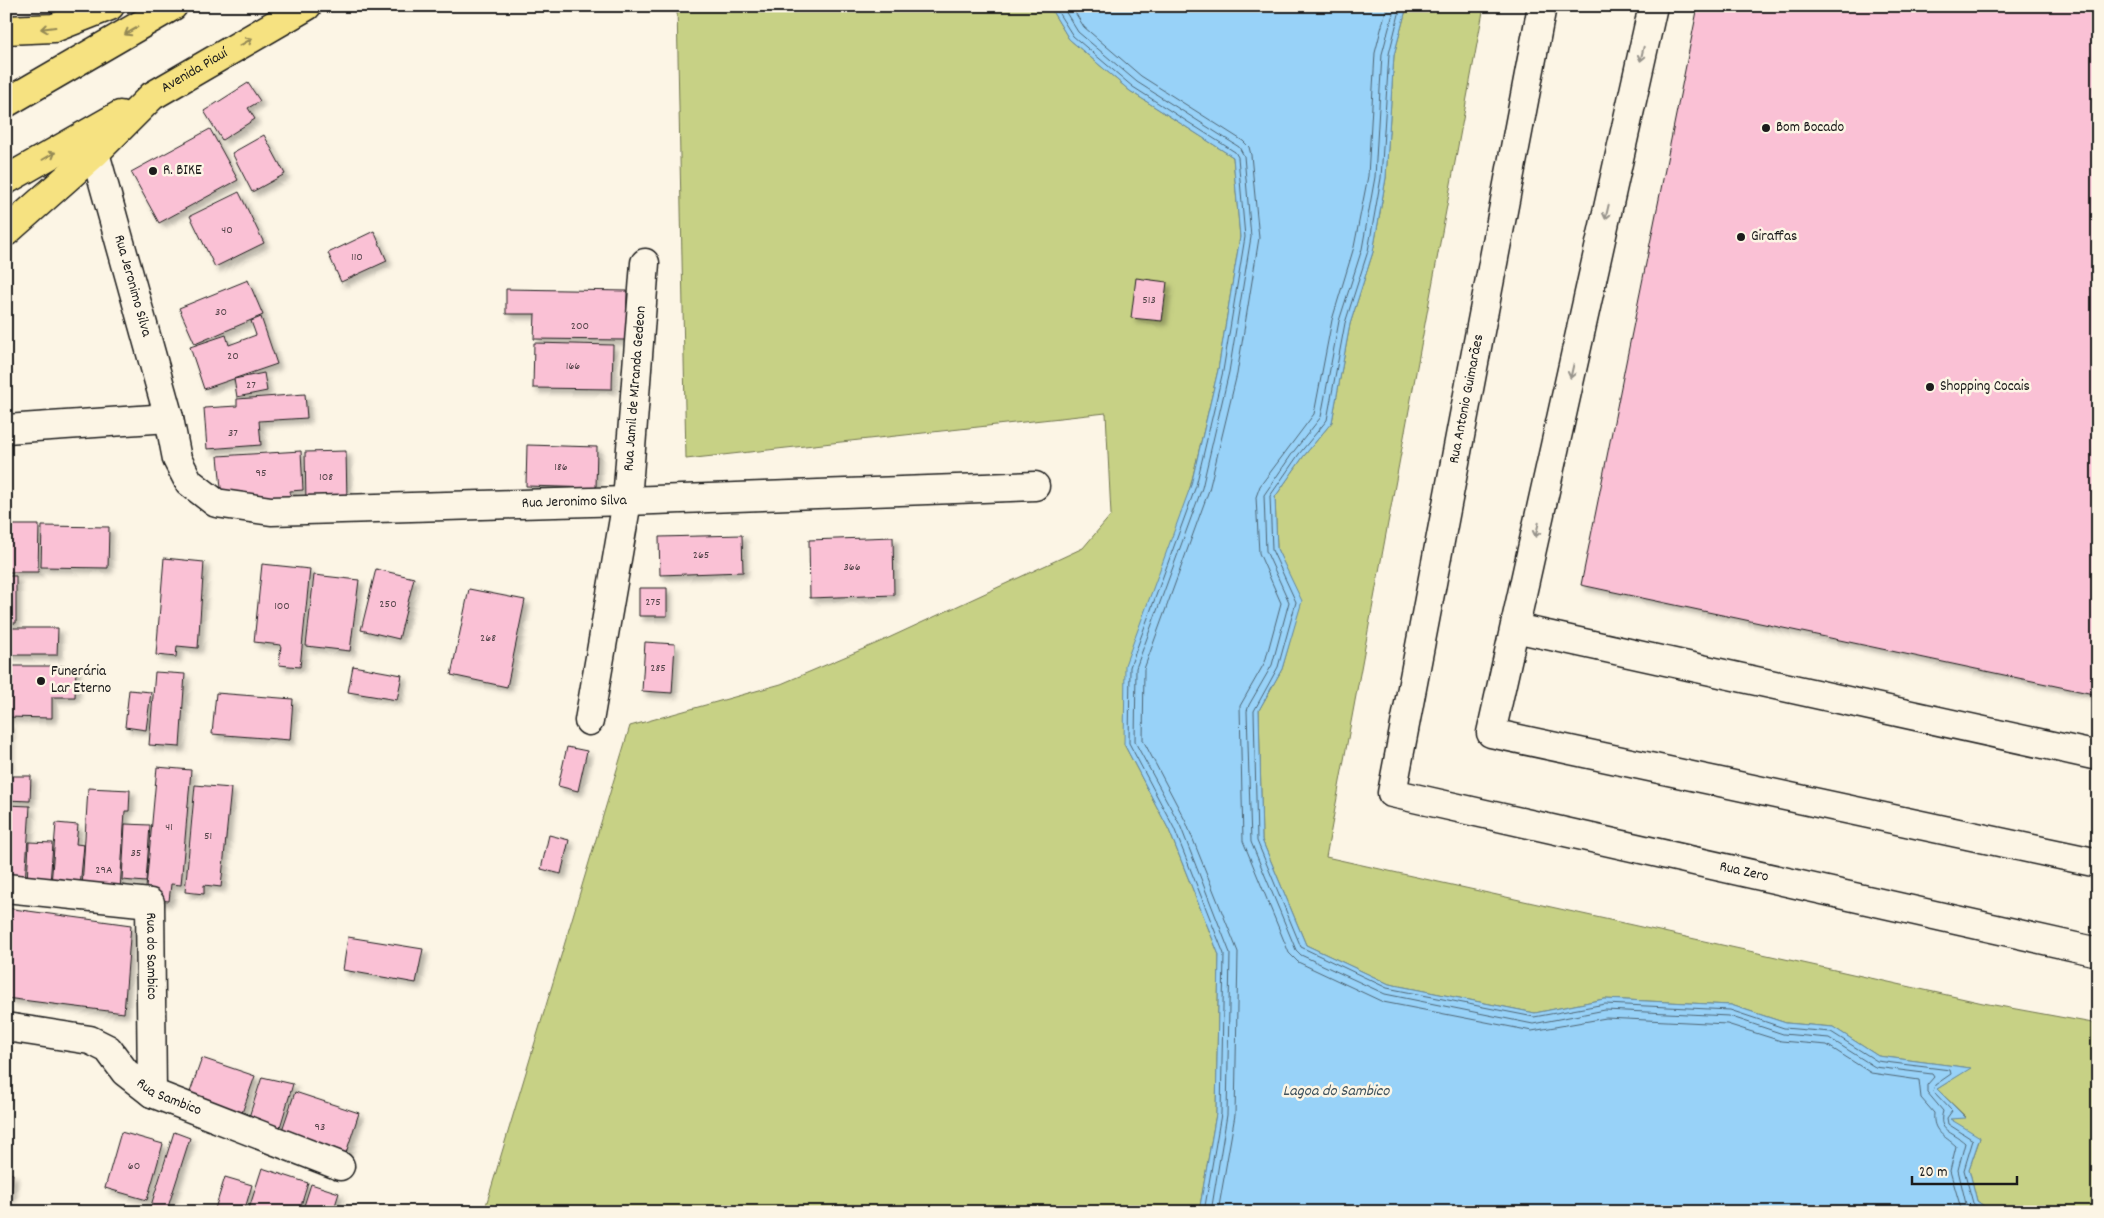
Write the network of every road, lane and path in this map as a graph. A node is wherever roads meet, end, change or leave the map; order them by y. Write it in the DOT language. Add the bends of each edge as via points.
graph roads {
  1 [pos="110,6"];
  2 [pos="173,6"];
  3 [pos="307,6"];
  4 [pos="1542,6"];
  5 [pos="1653,6"];
  6 [pos="6,30"];
  7 [pos="152,96"];
  8 [pos="6,103"];
  9 [pos="95,153"];
  10 [pos="6,180"];
  11 [pos="6,232"];
  12 [pos="645,264"];
  13 [pos="168,418"];
  14 [pos="6,429"];
  15 [pos="1035,486"];
  16 [pos="627,501"];
  17 [pos="1515,628"];
  18 [pos="589,721"];
  19 [pos="2098,756"];
  20 [pos="1392,793"];
  21 [pos="2098,863"];
  22 [pos="6,888"];
  23 [pos="2098,952"];
  24 [pos="6,1027"];
  25 [pos="152,1093"];
  26 [pos="340,1166"];
  1 -- 6 [label="main road, one-way" via="54,28"];
  2 -- 8 [label="main road, one-way"];
  7 -- 3 [label="main road, Avenida Piauí, one-way"];
  4 -- 20 [label="street, Rua Antonio Guimarães"];
  5 -- 17 [label="street, one-way"];
  7 -- 9 [label="main road, Avenida Piauí"];
  10 -- 7 [label="main road, one-way"];
  9 -- 11 [label="main road, Avenida Piauí"];
  9 -- 13 [label="street, Rua Jeronimo Silva"];
  12 -- 16 [label="street, Rua Jamil de MIranda Gedeon"];
  13 -- 14 [label="street"];
  13 -- 16 [label="street, Rua Jeronimo Silva" via="176,459 189,482 216,503 271,511"];
  15 -- 16 [label="street, Rua Jeronimo Silva"];
  16 -- 18 [label="street, Rua Jamil de MIranda Gedeon"];
  17 -- 19 [label="street"];
  17 -- 21 [label="street" via="1492,732"];
  20 -- 23 [label="street, Rua Zero"];
  22 -- 25 [label="street, Rua do Sambico" via="150,903"];
  24 -- 25 [label="street, Rua Sambico" via="90,1040 108,1049 125,1072"];
  25 -- 26 [label="street, Rua Sambico"];
}
